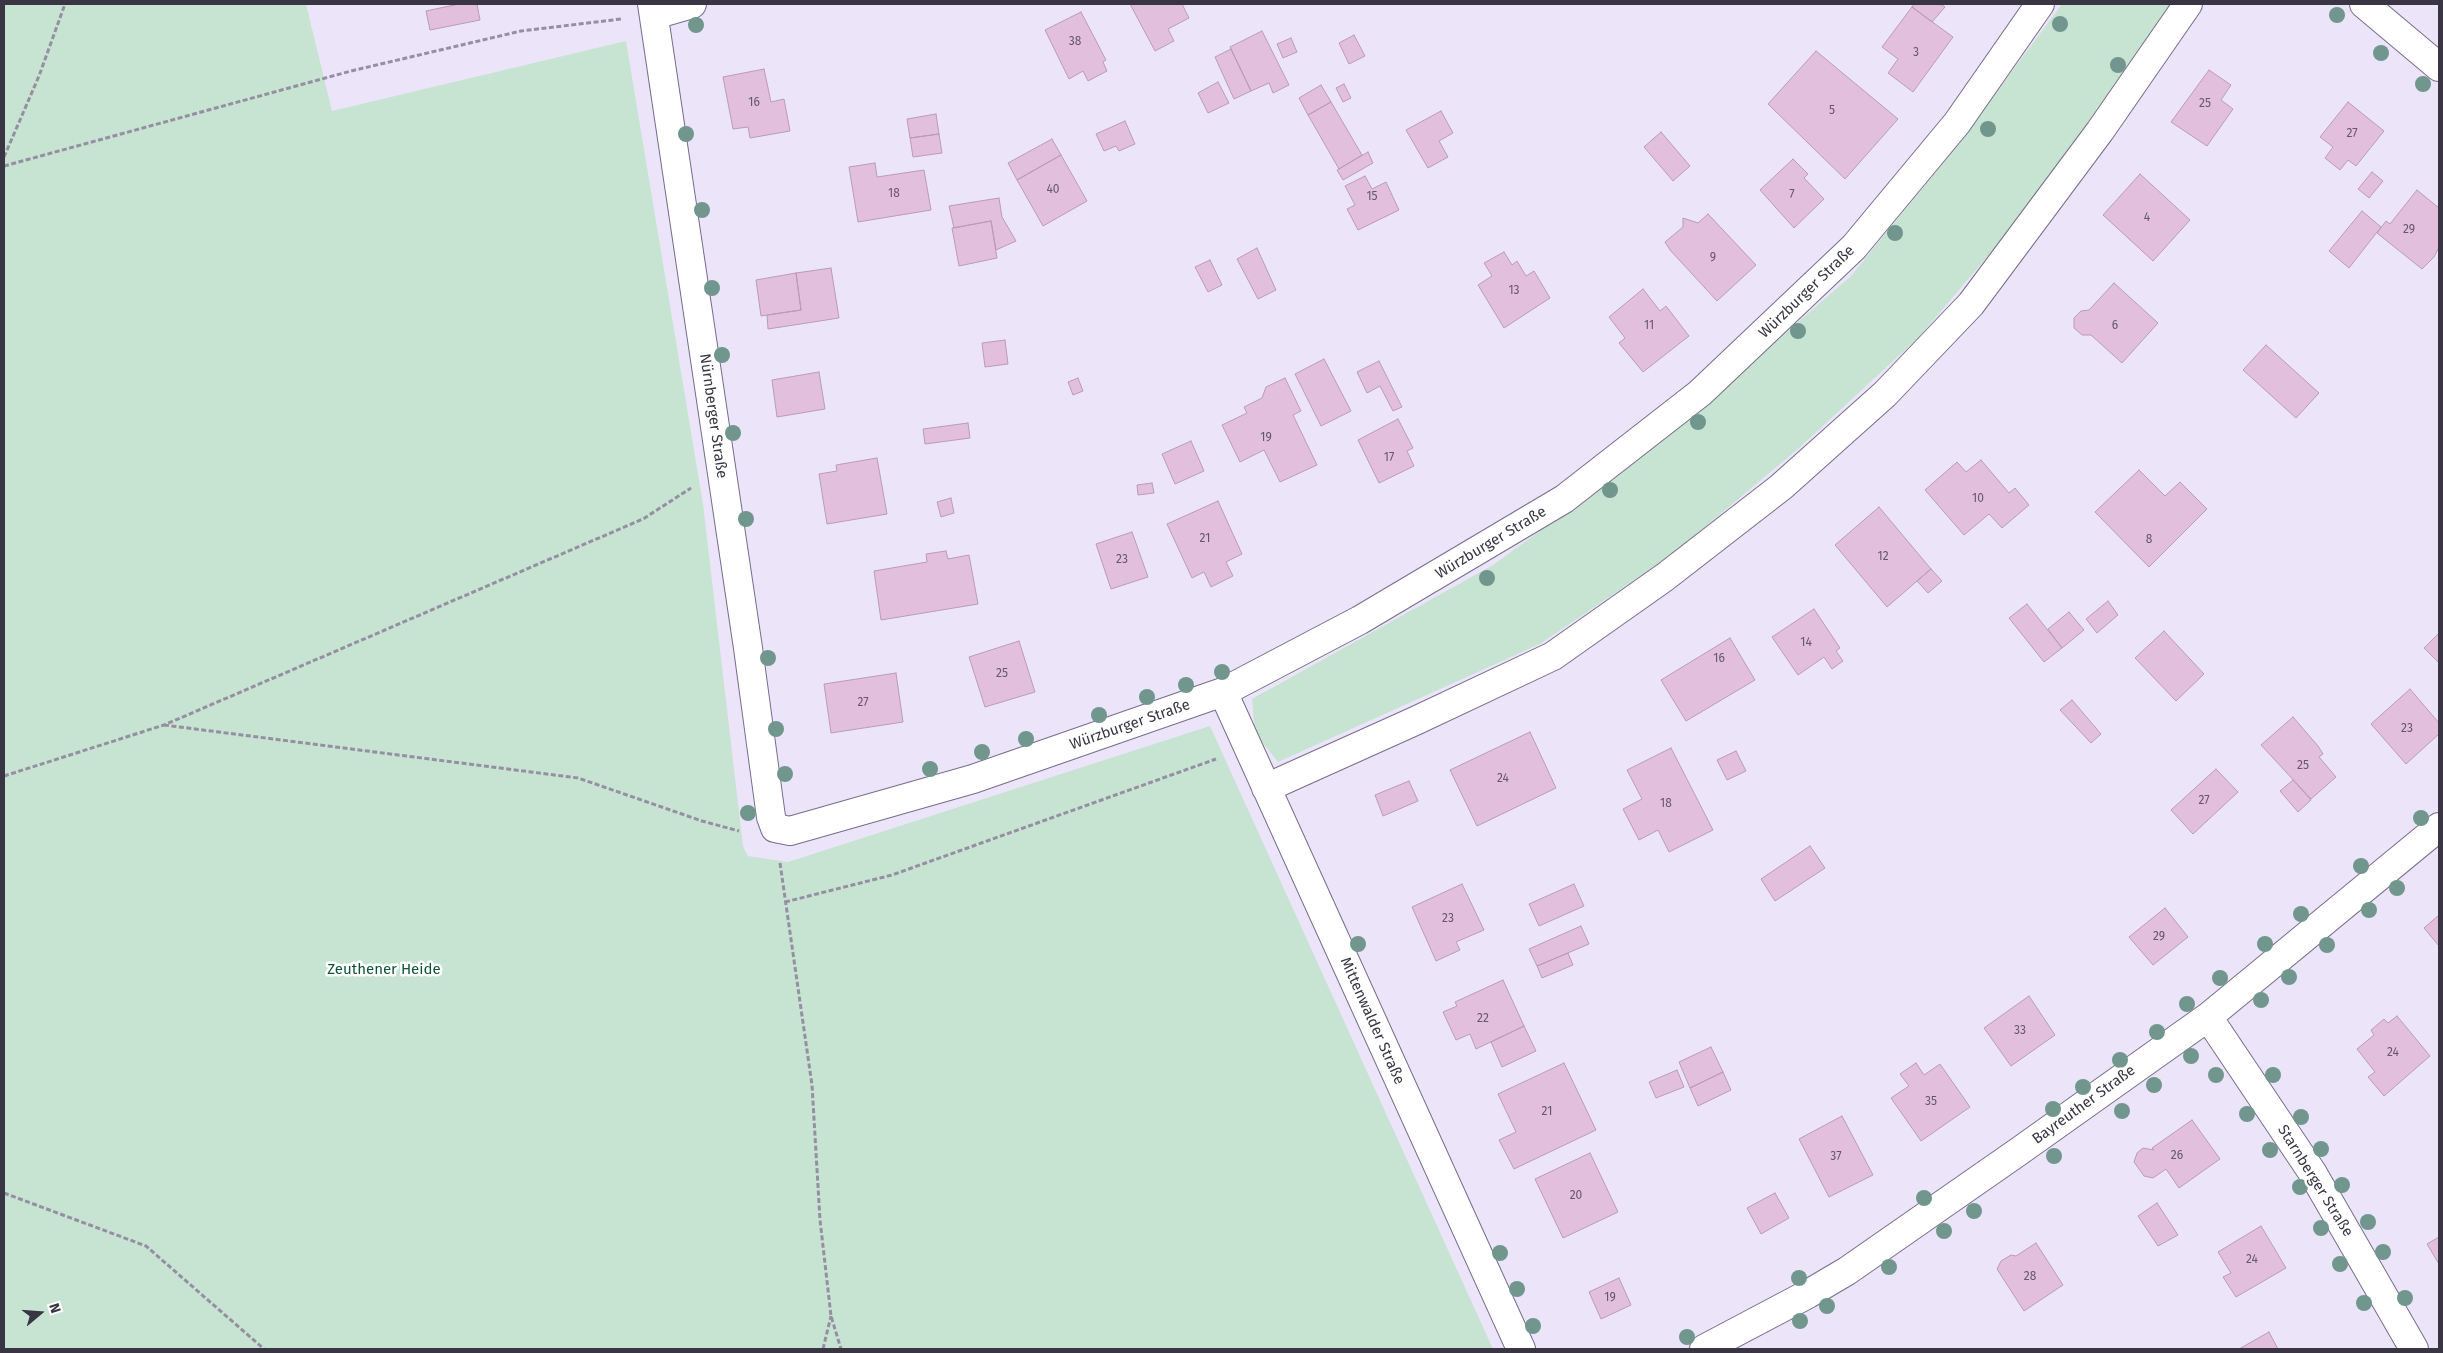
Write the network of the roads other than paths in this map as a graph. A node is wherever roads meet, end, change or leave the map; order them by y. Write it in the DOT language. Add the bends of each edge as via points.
graph roads {
  1 [pos="692,4"];
  2 [pos="2040,4"];
  3 [pos="2188,4"];
  4 [pos="2364,4"];
  5 [pos="653,9"];
  6 [pos="2439,66"];
  7 [pos="1223,692"];
  8 [pos="1266,788"];
  9 [pos="2439,826"];
  10 [pos="775,828"];
  11 [pos="2208,1017"];
  12 [pos="1521,1349"];
  13 [pos="1704,1349"];
  14 [pos="2414,1349"];
  1 -- 5 [label="street"];
  2 -- 7 [label="street, Würzburger Straße" via="1957,123 1854,248 1700,393 1564,499 1360,620"];
  3 -- 8 [label="street" via="2100,131 1971,304 1885,394 1781,487 1665,577 1553,656"];
  4 -- 6 [label="street"];
  5 -- 10 [label="street, Nürnberger Straße"];
  7 -- 8 [label="street, Mittenwalder Straße"];
  7 -- 10 [label="street, Würzburger Straße" via="973,779 790,831"];
  8 -- 12 [label="street, Mittenwalder Straße"];
  9 -- 11 [label="street, Bayreuther Straße"];
  11 -- 13 [label="street, Bayreuther Straße" via="1847,1271"];
  11 -- 14 [label="street, Starnberger Straße" via="2312,1172"];
}
